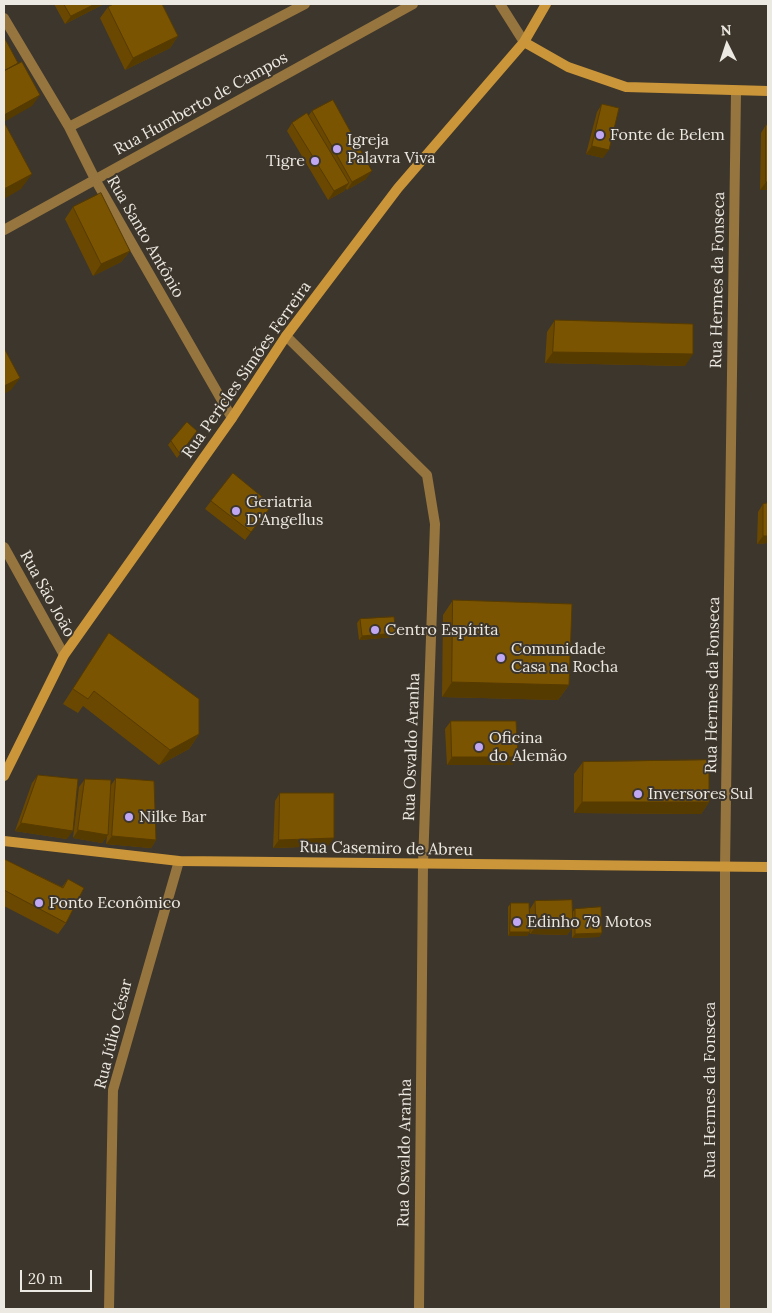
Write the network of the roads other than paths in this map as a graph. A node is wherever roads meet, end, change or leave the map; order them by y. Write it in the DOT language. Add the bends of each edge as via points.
graph roads {
  1 [pos="306,4"];
  2 [pos="413,4"];
  3 [pos="500,4"];
  4 [pos="546,4"];
  5 [pos="4,18"];
  6 [pos="524,42"];
  7 [pos="768,91"];
  8 [pos="736,92"];
  9 [pos="69,128"];
  10 [pos="96,180"];
  11 [pos="4,230"];
  12 [pos="286,336"];
  13 [pos="232,418"];
  14 [pos="4,547"];
  15 [pos="64,655"];
  16 [pos="4,776"];
  17 [pos="4,841"];
  18 [pos="179,861"];
  19 [pos="423,864"];
  20 [pos="725,867"];
  21 [pos="768,867"];
  22 [pos="109,1309"];
  23 [pos="419,1309"];
  24 [pos="725,1309"];
  1 -- 9 [label="street"];
  2 -- 10 [label="street, Rua Humberto de Campos"];
  3 -- 6 [label="street"];
  4 -- 6 [label="street, Rua Pericles Simões Ferreira"];
  5 -- 9 [label="street, Rua Santo Antônio"];
  6 -- 8 [label="street" via="568,67 626,87"];
  6 -- 12 [label="street, Rua Pericles Simões Ferreira" via="398,188"];
  7 -- 8 [label="street"];
  8 -- 20 [label="street, Rua Hermes da Fonseca"];
  9 -- 10 [label="street, Rua Santo Antônio"];
  10 -- 11 [label="street, Rua Humberto de Campos"];
  10 -- 13 [label="street, Rua Santo Antônio"];
  12 -- 13 [label="street, Rua Pericles Simões Ferreira"];
  12 -- 19 [label="street, Rua Osvaldo Aranha" via="427,475 435,524"];
  13 -- 15 [label="street, Rua Pericles Simões Ferreira"];
  14 -- 15 [label="street, Rua São João"];
  15 -- 16 [label="street, Rua Pericles Simões Ferreira"];
  17 -- 18 [label="street, Rua Casemiro de Abreu"];
  18 -- 19 [label="street, Rua Casemiro de Abreu"];
  18 -- 22 [label="street, Rua Júlio César" via="113,1090"];
  19 -- 20 [label="street, Rua Casemiro de Abreu"];
  19 -- 23 [label="street, Rua Osvaldo Aranha"];
  20 -- 21 [label="street, Rua Casemiro de Abreu"];
  20 -- 24 [label="street, Rua Hermes da Fonseca"];
}
